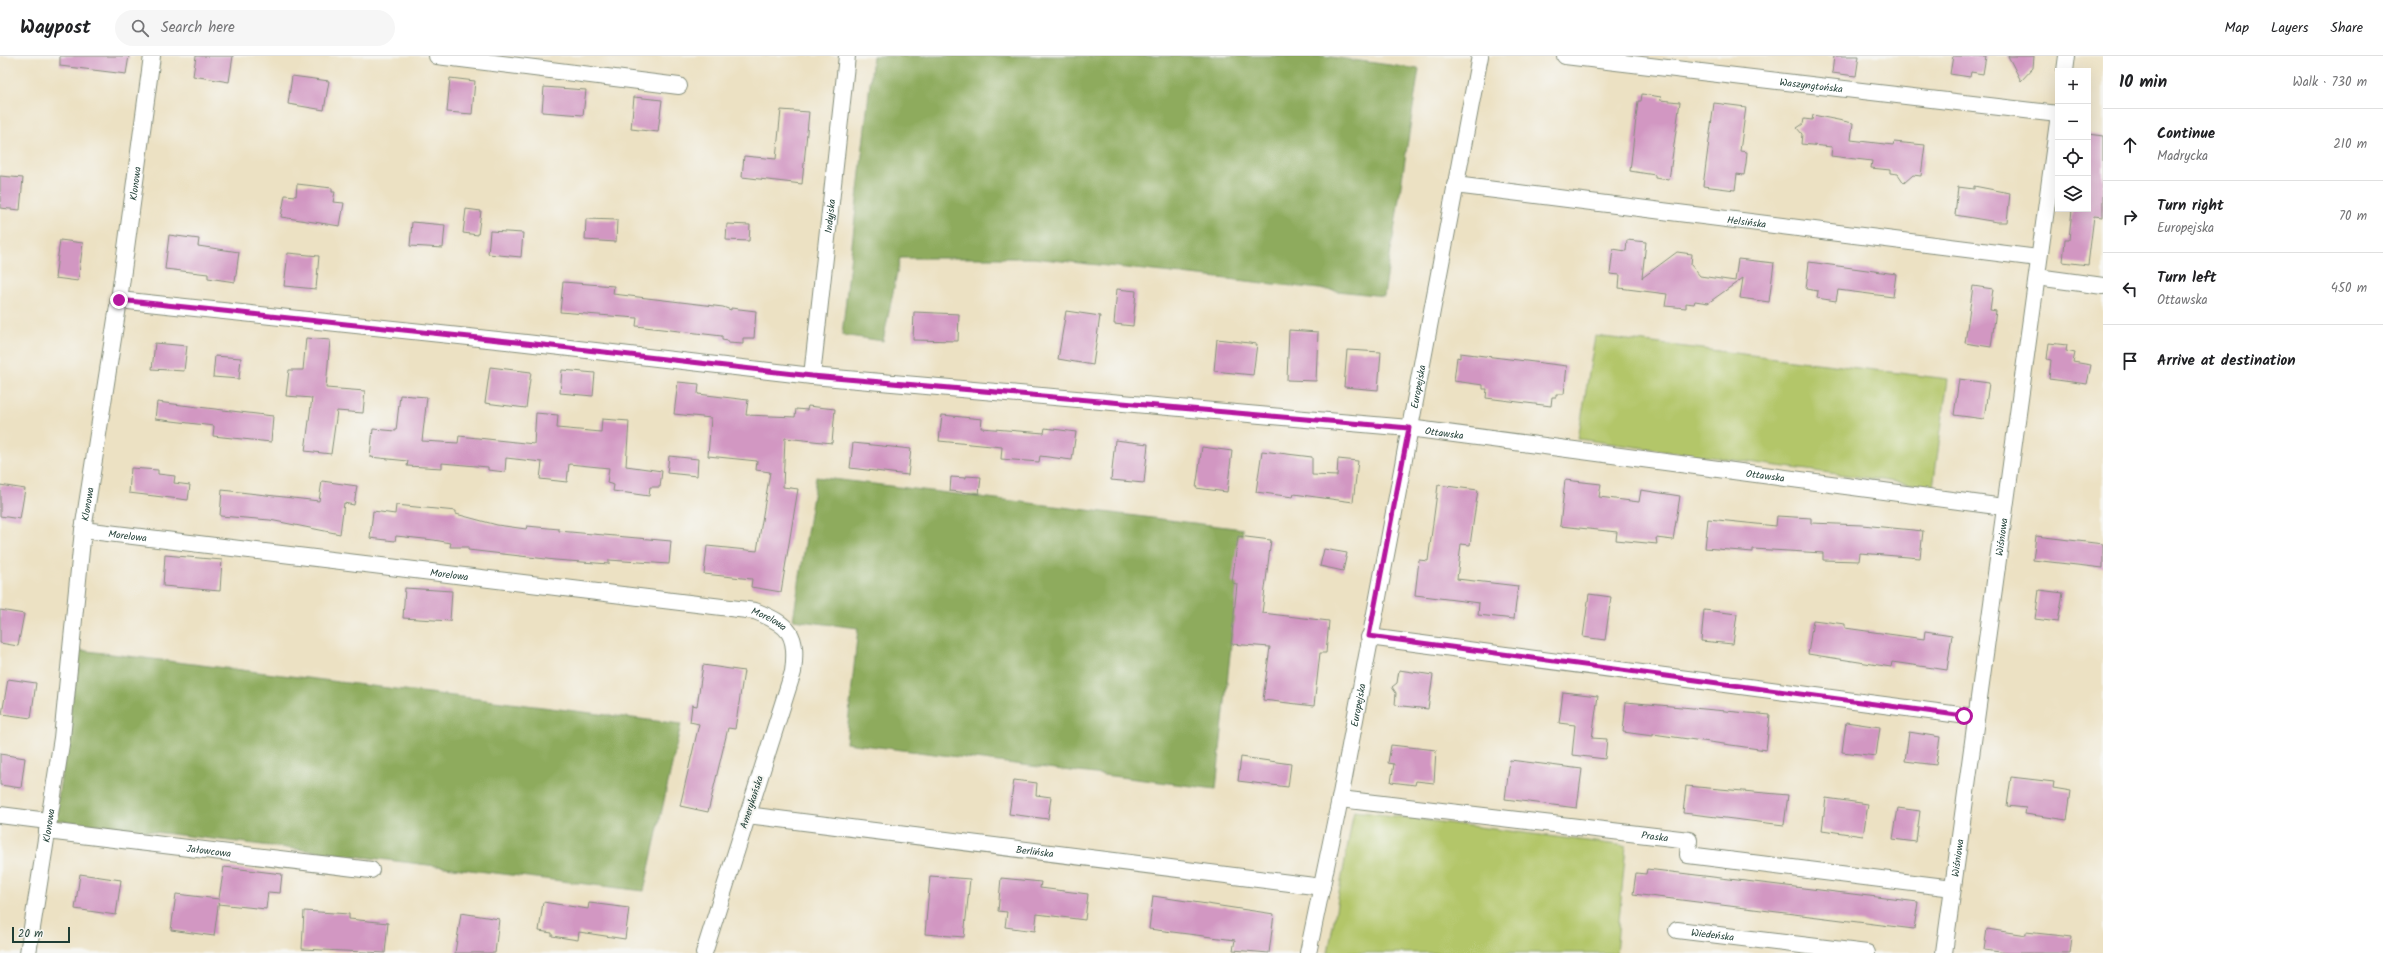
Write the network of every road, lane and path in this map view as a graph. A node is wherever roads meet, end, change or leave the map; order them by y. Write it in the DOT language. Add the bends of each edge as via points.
graph roads {
  1 [pos="152,56"];
  2 [pos="437,56"];
  3 [pos="847,56"];
  4 [pos="1480,56"];
  5 [pos="1565,56"];
  6 [pos="2067,56"];
  7 [pos="2065,68"];
  8 [pos="680,86"];
  9 [pos="2055,114"];
  10 [pos="2055,140"];
  11 [pos="1455,185"];
  12 [pos="2038,258"];
  13 [pos="2036,277"];
  14 [pos="2103,286"];
  15 [pos="119,300"];
  16 [pos="812,376"];
  17 [pos="1409,428"];
  18 [pos="2004,507"];
  19 [pos="83,530"];
  20 [pos="1369,636"];
  21 [pos="796,651"];
  22 [pos="1975,717"];
  23 [pos="1340,799"];
  24 [pos="0,815"];
  25 [pos="747,815"];
  26 [pos="48,826"];
  27 [pos="371,870"];
  28 [pos="1322,887"];
  29 [pos="1952,888"];
  30 [pos="1677,930"];
  31 [pos="28,953"];
  32 [pos="704,953"];
  33 [pos="1308,953"];
  34 [pos="1867,953"];
  35 [pos="1944,953"];
  1 -- 15 [label="street, Klonowa"];
  2 -- 8 [label="street"];
  3 -- 16 [label="street, Indyjska"];
  4 -- 11 [label="street, Europejska"];
  5 -- 9 [label="street, Waszyngtońska"];
  6 -- 7 [label="street"];
  10 -- 12 [label="street, Wiśniowa"];
  11 -- 12 [label="street, Helsińska"];
  11 -- 17 [label="street, Europejska"];
  12 -- 13 [label="street, Wiśniowa"];
  13 -- 14 [label="street"];
  13 -- 18 [label="street, Wiśniowa"];
  15 -- 16 [label="street, Ottawska"];
  15 -- 19 [label="street, Klonowa"];
  16 -- 17 [label="street, Ottawska"];
  17 -- 18 [label="street, Ottawska"];
  17 -- 20 [label="street, Europejska"];
  18 -- 22 [label="street, Wiśniowa"];
  19 -- 21 [label="street, Morelowa" via="756,611 789,630"];
  19 -- 26 [label="street, Klonowa" via="62,738"];
  20 -- 22 [label="street"];
  20 -- 23 [label="street, Europejska"];
  21 -- 25 [label="street, Amerykańska" via="793,672"];
  22 -- 29 [label="street, Wiśniowa"];
  23 -- 28 [label="street, Europejska"];
  23 -- 29 [label="street, Praska" via="1690,840 1688,855"];
  24 -- 26 [label="street, Jałowcowa"];
  25 -- 28 [label="street, Berlińska"];
  25 -- 32 [label="street, Amerykańska"];
  26 -- 27 [label="street, Jałowcowa"];
  26 -- 31 [label="street, Klonowa"];
  28 -- 33 [label="street, Europejska"];
  29 -- 35 [label="street, Wiśniowa"];
  30 -- 34 [label="street, Wiedeńska"];
}
